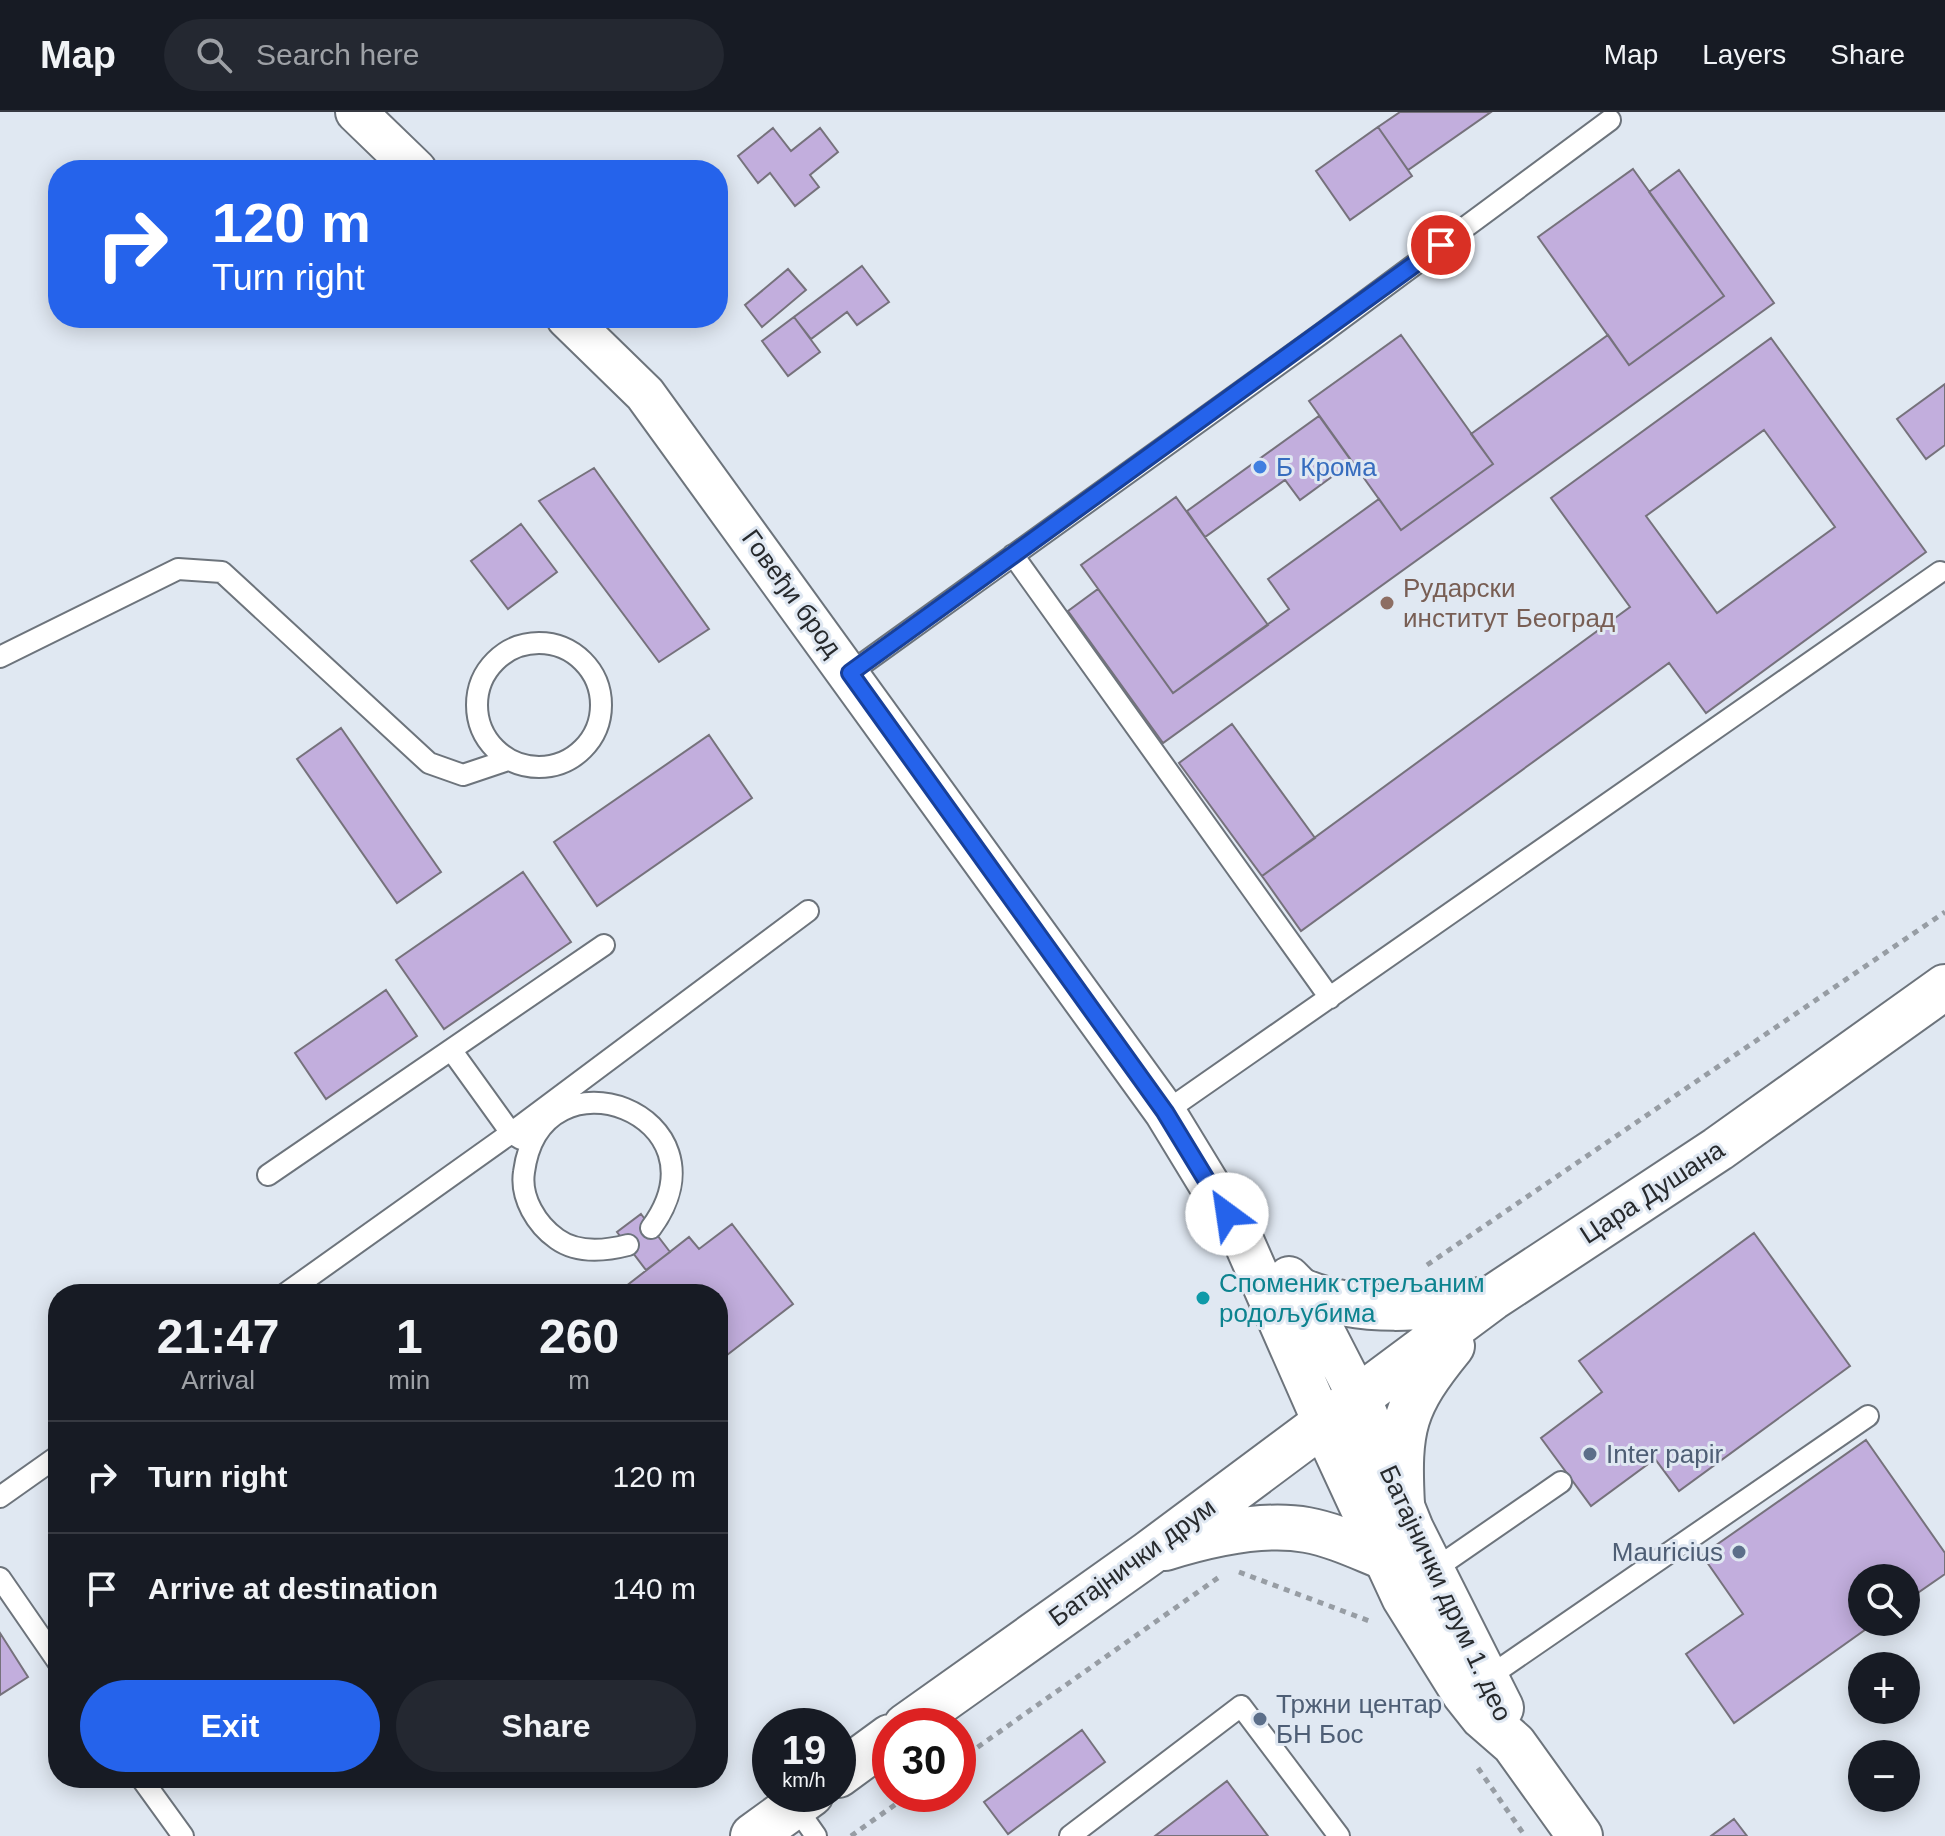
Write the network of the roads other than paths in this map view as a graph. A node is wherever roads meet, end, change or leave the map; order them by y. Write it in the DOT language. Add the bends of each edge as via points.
graph roads {
  1 [pos="356,112"];
  2 [pos="1610,120"];
  3 [pos="406,160"];
  4 [pos="577,328"];
  5 [pos="1013,555"];
  6 [pos="1940,572"];
  7 [pos="0,657"];
  8 [pos="850,673"];
  9 [pos="508,760"];
  10 [pos="808,911"];
  11 [pos="604,945"];
  12 [pos="1945,987"];
  13 [pos="1330,998"];
  14 [pos="452,1051"];
  15 [pos="1165,1112"];
  16 [pos="511,1133"];
  17 [pos="531,1145"];
  18 [pos="268,1175"];
  19 [pos="651,1228"];
  20 [pos="1243,1240"];
  21 [pos="628,1245"];
  22 [pos="299,1284"];
  23 [pos="1304,1292"];
  24 [pos="1492,1298"];
  25 [pos="1358,1397"];
  26 [pos="1868,1416"];
  27 [pos="1323,1422"];
  28 [pos="48,1463"];
  29 [pos="1561,1482"];
  30 [pos="0,1497"];
  31 [pos="1402,1505"];
  32 [pos="1148,1554"];
  33 [pos="1384,1557"];
  34 [pos="1432,1571"];
  35 [pos="0,1578"];
  36 [pos="48,1648"];
  37 [pos="1487,1678"];
  38 [pos="931,1708"];
  39 [pos="1514,1744"];
  40 [pos="148,1788"];
  41 [pos="807,1812"];
  42 [pos="183,1836"];
  43 [pos="753,1836"];
  44 [pos="1070,1836"];
  45 [pos="1339,1836"];
  46 [pos="1580,1836"];
  1 -- 3 [label="street"];
  2 -- 5 [label="lane"];
  4 -- 8 [label="street, Говеђи брод" via="645,394"];
  5 -- 8 [label="lane"];
  5 -- 13 [label="lane"];
  6 -- 13 [label="lane"];
  7 -- 9 [label="lane" via="178,569 222,572 429,763 463,775"];
  8 -- 15 [label="street, Говеђи брод"];
  9 -- 9 [label="lane" via="549,767 586,747 597,728 599,686 573,653 553,644 532,643 504,654 484,675 477,703 482,732"];
  10 -- 16 [label="lane"];
  11 -- 14 [label="lane"];
  12 -- 24 [label="main road, Цара Душана" via="1718,1149"];
  13 -- 15 [label="lane"];
  14 -- 16 [label="lane"];
  14 -- 18 [label="lane"];
  15 -- 20 [label="street, Говеђи брод"];
  16 -- 17 [label="lane"];
  16 -- 22 [label="lane"];
  17 -- 19 [label="lane" via="556,1114 578,1104 602,1101 647,1119 663,1138 672,1185 665,1209"];
  17 -- 21 [label="lane" via="523,1178 540,1224 559,1241 582,1250"];
  20 -- 23 [label="street"];
  20 -- 27 [label="street"];
  23 -- 24 [label="main road" via="1365,1307 1430,1307"];
  23 -- 25 [label="street"];
  24 -- 25 [label="main road, Цара Душана"];
  24 -- 31 [label="main road" via="1422,1383 1409,1408 1402,1434"];
  25 -- 27 [label="main road, Батајнички друм"];
  25 -- 31 [label="main road, Батајнички друм 1. део"];
  26 -- 37 [label="lane"];
  27 -- 32 [label="main road, Батајнички друм"];
  27 -- 33 [label="main road, Батајнички друм 1. део"];
  28 -- 30 [label="lane"];
  29 -- 34 [label="lane"];
  31 -- 34 [label="main road, Батајнички друм 1. део"];
  32 -- 33 [label="main road" via="1192,1540 1304,1529"];
  32 -- 38 [label="main road, Батајнички друм"];
  33 -- 39 [label="main road, Батајнички друм 1. део" via="1464,1693"];
  34 -- 37 [label="main road, Батајнички друм 1. део"];
  35 -- 36 [label="lane"];
  37 -- 39 [label="main road, Батајнички друм 1. део"];
  39 -- 46 [label="main road, Батајнички друм 1. део"];
  40 -- 42 [label="lane"];
  41 -- 43 [label="main road"];
  44 -- 45 [label="lane" via="1241,1706"];
}
